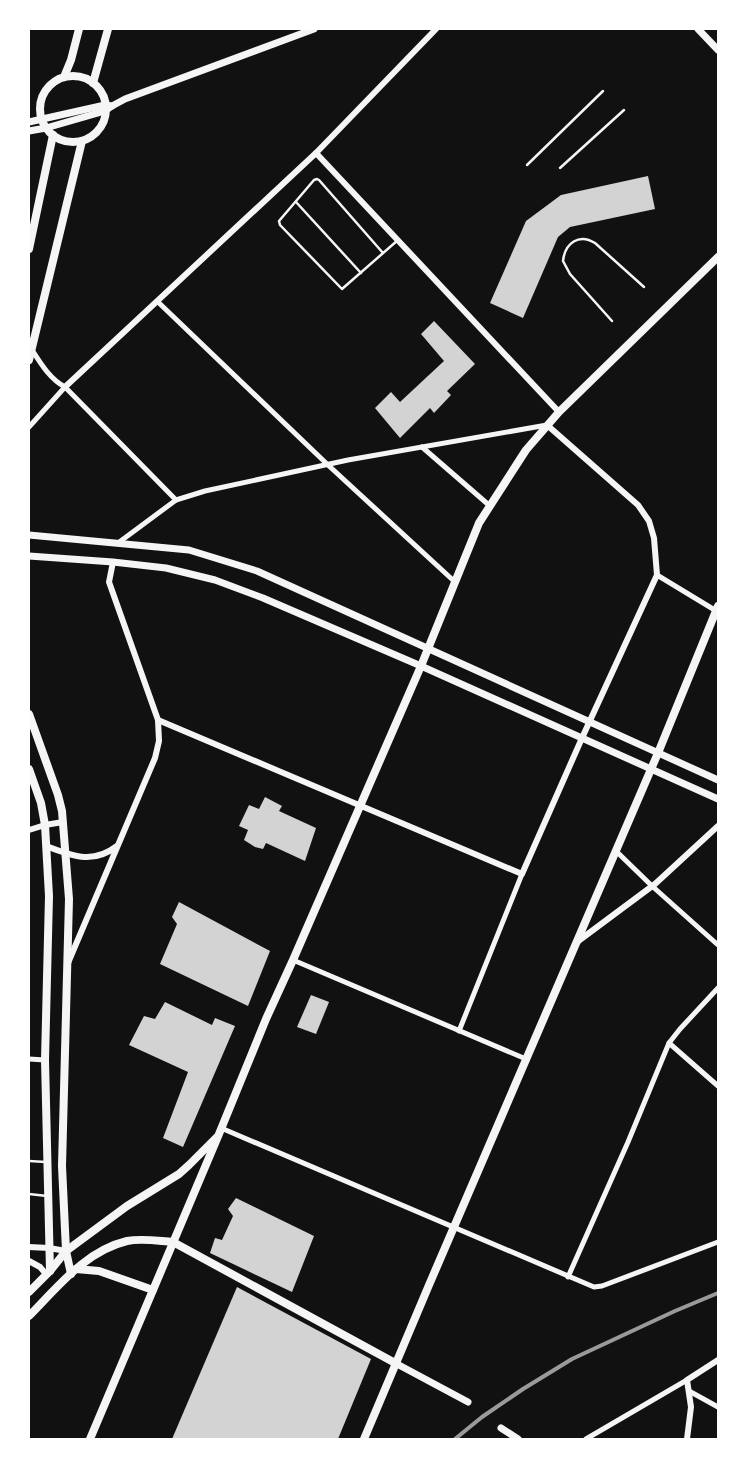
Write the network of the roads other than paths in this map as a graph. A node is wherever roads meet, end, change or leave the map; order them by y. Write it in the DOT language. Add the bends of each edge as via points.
graph roads {
  1 [pos="79,29"];
  2 [pos="108,29"];
  3 [pos="314,29"];
  4 [pos="436,29"];
  5 [pos="698,29"];
  6 [pos="718,50"];
  7 [pos="64,78"];
  8 [pos="93,83"];
  9 [pos="603,91"];
  10 [pos="108,107"];
  11 [pos="624,110"];
  12 [pos="42,120"];
  13 [pos="29,122"];
  14 [pos="46,128"];
  15 [pos="29,131"];
  16 [pos="52,135"];
  17 [pos="82,141"];
  18 [pos="316,153"];
  19 [pos="526,165"];
  20 [pos="560,168"];
  21 [pos="296,202"];
  22 [pos="398,240"];
  23 [pos="29,249"];
  24 [pos="383,253"];
  25 [pos="718,257"];
  26 [pos="361,273"];
  27 [pos="644,287"];
  28 [pos="158,302"];
  29 [pos="612,321"];
  30 [pos="31,349"];
  31 [pos="29,360"];
  32 [pos="65,387"];
  33 [pos="559,412"];
  34 [pos="547,425"];
  35 [pos="29,427"];
  36 [pos="422,447"];
  37 [pos="328,465"];
  38 [pos="176,500"];
  39 [pos="490,506"];
  40 [pos="29,535"];
  41 [pos="118,543"];
  42 [pos="29,556"];
  43 [pos="113,562"];
  44 [pos="658,575"];
  45 [pos="455,582"];
  46 [pos="717,610"];
  47 [pos="429,648"];
  48 [pos="421,666"];
  49 [pos="29,714"];
  50 [pos="158,720"];
  51 [pos="589,722"];
  52 [pos="582,738"];
  53 [pos="658,752"];
  54 [pos="651,769"];
  55 [pos="29,770"];
  56 [pos="718,780"];
  57 [pos="718,799"];
  58 [pos="360,806"];
  59 [pos="63,822"];
  60 [pos="45,825"];
  61 [pos="718,826"];
  62 [pos="29,830"];
  63 [pos="118,845"];
  64 [pos="46,846"];
  65 [pos="616,851"];
  66 [pos="66,853"];
  67 [pos="522,874"];
  68 [pos="652,886"];
  69 [pos="576,943"];
  70 [pos="718,945"];
  71 [pos="293,960"];
  72 [pos="68,965"];
  73 [pos="718,988"];
  74 [pos="459,1031"];
  75 [pos="669,1043"];
  76 [pos="29,1059"];
  77 [pos="526,1059"];
  78 [pos="45,1060"];
  79 [pos="718,1086"];
  80 [pos="220,1131"];
  81 [pos="29,1161"];
  82 [pos="47,1162"];
  83 [pos="29,1194"];
  84 [pos="48,1196"];
  85 [pos="454,1227"];
  86 [pos="173,1242"];
  87 [pos="718,1242"];
  88 [pos="29,1247"];
  89 [pos="49,1248"];
  90 [pos="66,1251"];
  91 [pos="29,1262"];
  92 [pos="73,1271"];
  93 [pos="48,1273"];
  94 [pos="568,1277"];
  95 [pos="153,1290"];
  96 [pos="29,1292"];
  97 [pos="29,1316"];
  98 [pos="718,1360"];
  99 [pos="397,1364"];
  100 [pos="687,1380"];
  101 [pos="689,1391"];
  102 [pos="468,1402"];
  103 [pos="718,1406"];
  104 [pos="501,1428"];
  105 [pos="90,1439"];
  106 [pos="364,1439"];
  107 [pos="518,1439"];
  108 [pos="586,1439"];
  109 [pos="687,1439"];
  1 -- 7 [label="main road"];
  2 -- 8 [label="main road"];
  3 -- 10 [label="main road"];
  4 -- 18 [label="street"];
  5 -- 6 [label="main road"];
  7 -- 8 [label="main road" via="74,76"];
  7 -- 12 [label="main road" via="47,89 40,109"];
  8 -- 10 [label="main road"];
  9 -- 19 [label="lane"];
  10 -- 12 [label="main road"];
  10 -- 14 [label="main road"];
  10 -- 17 [label="main road" via="98,130"];
  11 -- 20 [label="lane"];
  12 -- 13 [label="main road"];
  12 -- 14 [label="main road"];
  14 -- 15 [label="main road"];
  14 -- 16 [label="main road"];
  16 -- 17 [label="main road" via="66,141"];
  16 -- 23 [label="main road"];
  17 -- 30 [label="main road"];
  18 -- 22 [label="street"];
  18 -- 28 [label="street"];
  21 -- 24 [label="lane" via="314,180 319,180"];
  21 -- 26 [label="lane"];
  21 -- 26 [label="lane" via="279,221 280,225 342,288"];
  22 -- 24 [label="lane"];
  22 -- 33 [label="street"];
  24 -- 26 [label="lane"];
  25 -- 33 [label="main road"];
  27 -- 29 [label="lane" via="591,240 578,239 567,248 563,261 570,274"];
  28 -- 32 [label="street"];
  28 -- 37 [label="street"];
  30 -- 31 [label="main road"];
  30 -- 32 [label="street" via="48,374"];
  32 -- 35 [label="street"];
  32 -- 38 [label="street"];
  33 -- 34 [label="main road"];
  34 -- 36 [label="street"];
  34 -- 39 [label="main road" via="526,450"];
  34 -- 44 [label="street" via="638,505 654,538"];
  36 -- 37 [label="street"];
  36 -- 39 [label="street"];
  37 -- 38 [label="street"];
  37 -- 45 [label="street"];
  38 -- 41 [label="street"];
  39 -- 45 [label="main road"];
  40 -- 41 [label="main road"];
  41 -- 47 [label="main road" via="189,550 257,571"];
  42 -- 43 [label="main road"];
  43 -- 48 [label="main road" via="166,568 215,580"];
  43 -- 50 [label="street" via="109,582 112,593"];
  44 -- 46 [label="street"];
  44 -- 51 [label="street"];
  45 -- 47 [label="main road"];
  46 -- 53 [label="main road"];
  47 -- 48 [label="main road"];
  47 -- 51 [label="main road"];
  48 -- 52 [label="main road"];
  48 -- 58 [label="main road"];
  49 -- 59 [label="main road" via="58,794"];
  50 -- 58 [label="street"];
  50 -- 63 [label="street" via="155,758"];
  51 -- 52 [label="street"];
  51 -- 53 [label="main road"];
  52 -- 54 [label="main road"];
  52 -- 67 [label="street"];
  53 -- 54 [label="main road"];
  53 -- 56 [label="main road"];
  54 -- 57 [label="main road"];
  54 -- 65 [label="main road"];
  55 -- 60 [label="main road"];
  58 -- 67 [label="street"];
  58 -- 71 [label="main road"];
  59 -- 60 [label="street"];
  59 -- 66 [label="main road"];
  60 -- 62 [label="street"];
  60 -- 64 [label="main road"];
  61 -- 68 [label="street"];
  63 -- 66 [label="street" via="108,853 90,858"];
  63 -- 72 [label="street"];
  64 -- 66 [label="street"];
  64 -- 78 [label="main road" via="49,896"];
  65 -- 68 [label="street"];
  65 -- 69 [label="main road"];
  66 -- 72 [label="main road" via="70,899"];
  67 -- 74 [label="street"];
  68 -- 69 [label="street"];
  68 -- 70 [label="street"];
  69 -- 77 [label="main road"];
  71 -- 74 [label="street"];
  71 -- 80 [label="main road"];
  72 -- 90 [label="main road" via="62,1166"];
  73 -- 75 [label="street"];
  74 -- 77 [label="street"];
  75 -- 79 [label="street"];
  75 -- 94 [label="street"];
  76 -- 78 [label="street"];
  77 -- 85 [label="main road"];
  78 -- 82 [label="main road"];
  80 -- 85 [label="street"];
  80 -- 86 [label="main road"];
  80 -- 90 [label="main road" via="179,1174 127,1206"];
  81 -- 82 [label="lane"];
  82 -- 84 [label="main road"];
  83 -- 84 [label="lane"];
  84 -- 89 [label="main road"];
  85 -- 94 [label="street"];
  85 -- 99 [label="main road"];
  86 -- 92 [label="main road" via="128,1241 91,1257"];
  86 -- 95 [label="main road"];
  86 -- 99 [label="main road"];
  87 -- 94 [label="street" via="602,1286 594,1287"];
  88 -- 89 [label="street"];
  89 -- 90 [label="street"];
  89 -- 93 [label="main road"];
  90 -- 92 [label="main road"];
  90 -- 93 [label="main road"];
  91 -- 93 [label="street"];
  92 -- 95 [label="main road" via="93,1270"];
  92 -- 97 [label="main road"];
  93 -- 96 [label="main road"];
  95 -- 105 [label="main road"];
  98 -- 100 [label="street"];
  99 -- 102 [label="main road"];
  99 -- 106 [label="main road"];
  100 -- 101 [label="street"];
  100 -- 108 [label="street"];
  101 -- 103 [label="street"];
  101 -- 109 [label="street"];
  104 -- 107 [label="main road"];
}
